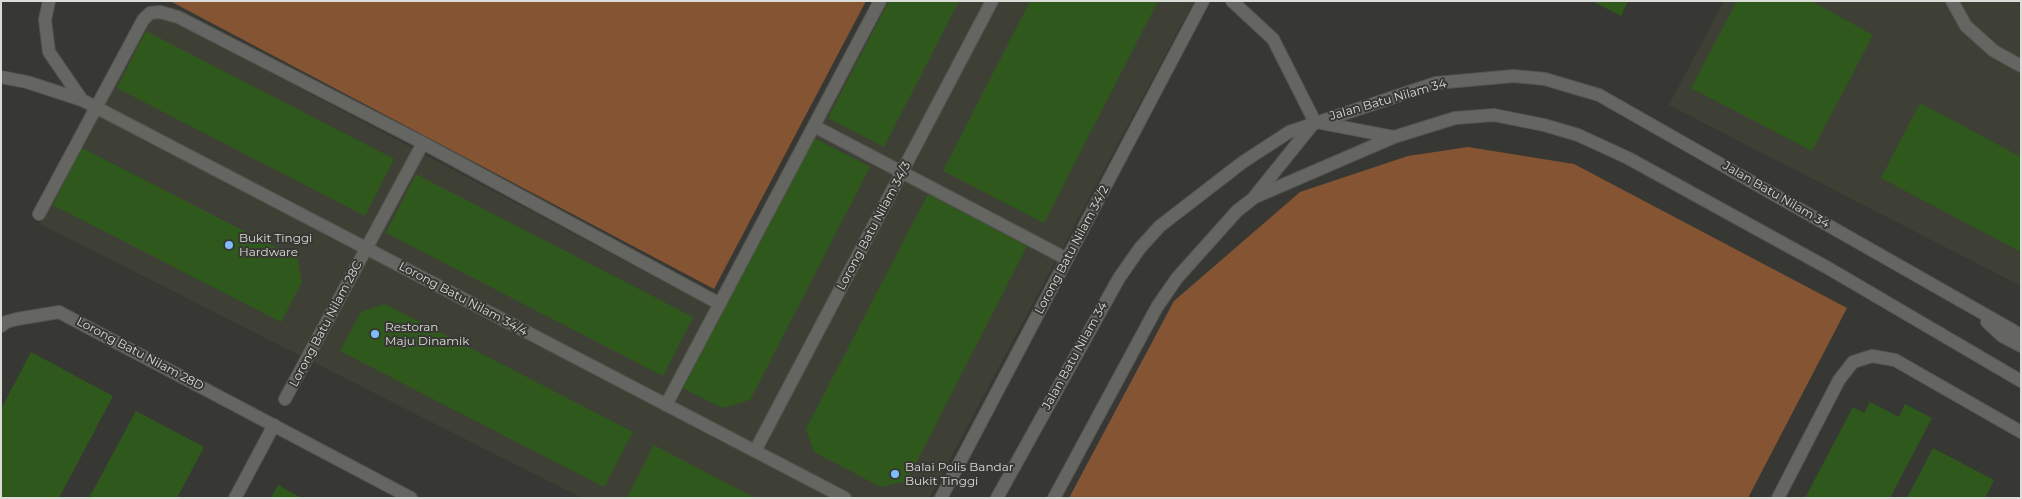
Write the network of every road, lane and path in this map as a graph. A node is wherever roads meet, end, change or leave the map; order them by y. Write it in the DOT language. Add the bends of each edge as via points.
graph roads {
  1 [pos="49,1"];
  2 [pos="880,1"];
  3 [pos="992,1"];
  4 [pos="1203,1"];
  5 [pos="1232,1"];
  6 [pos="1952,1"];
  7 [pos="2021,66"];
  8 [pos="1,77"];
  9 [pos="82,100"];
  10 [pos="96,107"];
  11 [pos="1315,122"];
  12 [pos="814,126"];
  13 [pos="1394,137"];
  14 [pos="423,143"];
  15 [pos="902,172"];
  16 [pos="1255,197"];
  17 [pos="39,214"];
  18 [pos="366,248"];
  19 [pos="1067,259"];
  20 [pos="720,304"];
  21 [pos="1972,308"];
  22 [pos="1,326"];
  23 [pos="2021,335"];
  24 [pos="2021,346"];
  25 [pos="2021,381"];
  26 [pos="285,399"];
  27 [pos="666,405"];
  28 [pos="274,425"];
  29 [pos="2021,432"];
  30 [pos="755,451"];
  31 [pos="235,498"];
  32 [pos="411,498"];
  33 [pos="845,498"];
  34 [pos="941,498"];
  35 [pos="997,498"];
  36 [pos="1054,498"];
  37 [pos="1778,498"];
  1 -- 9 [label="street, Lorong Batu Nilam 34/4" via="45,20 49,52"];
  2 -- 12 [label="street"];
  3 -- 15 [label="street, Lorong Batu Nilam 34/3"];
  4 -- 19 [label="street, Lorong Batu Nilam 34/2"];
  5 -- 11 [label="street" via="1273,39"];
  6 -- 7 [label="street" via="1966,26 1994,51"];
  8 -- 9 [label="street, Lorong Batu Nilam 34/4"];
  9 -- 10 [label="street, Lorong Batu Nilam 34/4"];
  10 -- 14 [label="street" via="143,20 150,13 160,12 178,17"];
  10 -- 17 [label="street"];
  10 -- 18 [label="street, Lorong Batu Nilam 34/4"];
  11 -- 13 [label="street"];
  11 -- 16 [label="street"];
  11 -- 21 [label="street, Jalan Batu Nilam 34" via="1436,83 1514,76 1545,79 1599,95 1646,120"];
  11 -- 35 [label="street, Jalan Batu Nilam 34" via="1289,132 1243,162 1160,226 1140,248 1119,278"];
  12 -- 15 [label="street"];
  12 -- 20 [label="street"];
  13 -- 16 [label="street"];
  13 -- 25 [label="street" via="1455,118 1494,115 1578,135 1628,158 1750,225"];
  14 -- 18 [label="street, Lorong Batu Nilam 28C"];
  14 -- 20 [label="street"];
  15 -- 19 [label="street"];
  15 -- 30 [label="street, Lorong Batu Nilam 34/3"];
  16 -- 36 [label="street" via="1237,212 1177,278"];
  18 -- 26 [label="street, Lorong Batu Nilam 28C"];
  18 -- 27 [label="street, Lorong Batu Nilam 34/4"];
  19 -- 34 [label="street, Lorong Batu Nilam 34/2"];
  20 -- 27 [label="street"];
  21 -- 23 [label="street, Jalan Batu Nilam 34"];
  21 -- 24 [label="street" via="2002,336"];
  22 -- 28 [label="street, Lorong Batu Nilam 28D" via="17,319 59,312"];
  27 -- 30 [label="street, Lorong Batu Nilam 34/4"];
  28 -- 31 [label="street"];
  28 -- 32 [label="street, Lorong Batu Nilam 28D"];
  29 -- 37 [label="street" via="1895,360 1872,356 1853,362 1839,380"];
  30 -- 33 [label="street, Lorong Batu Nilam 34/4"];
}
